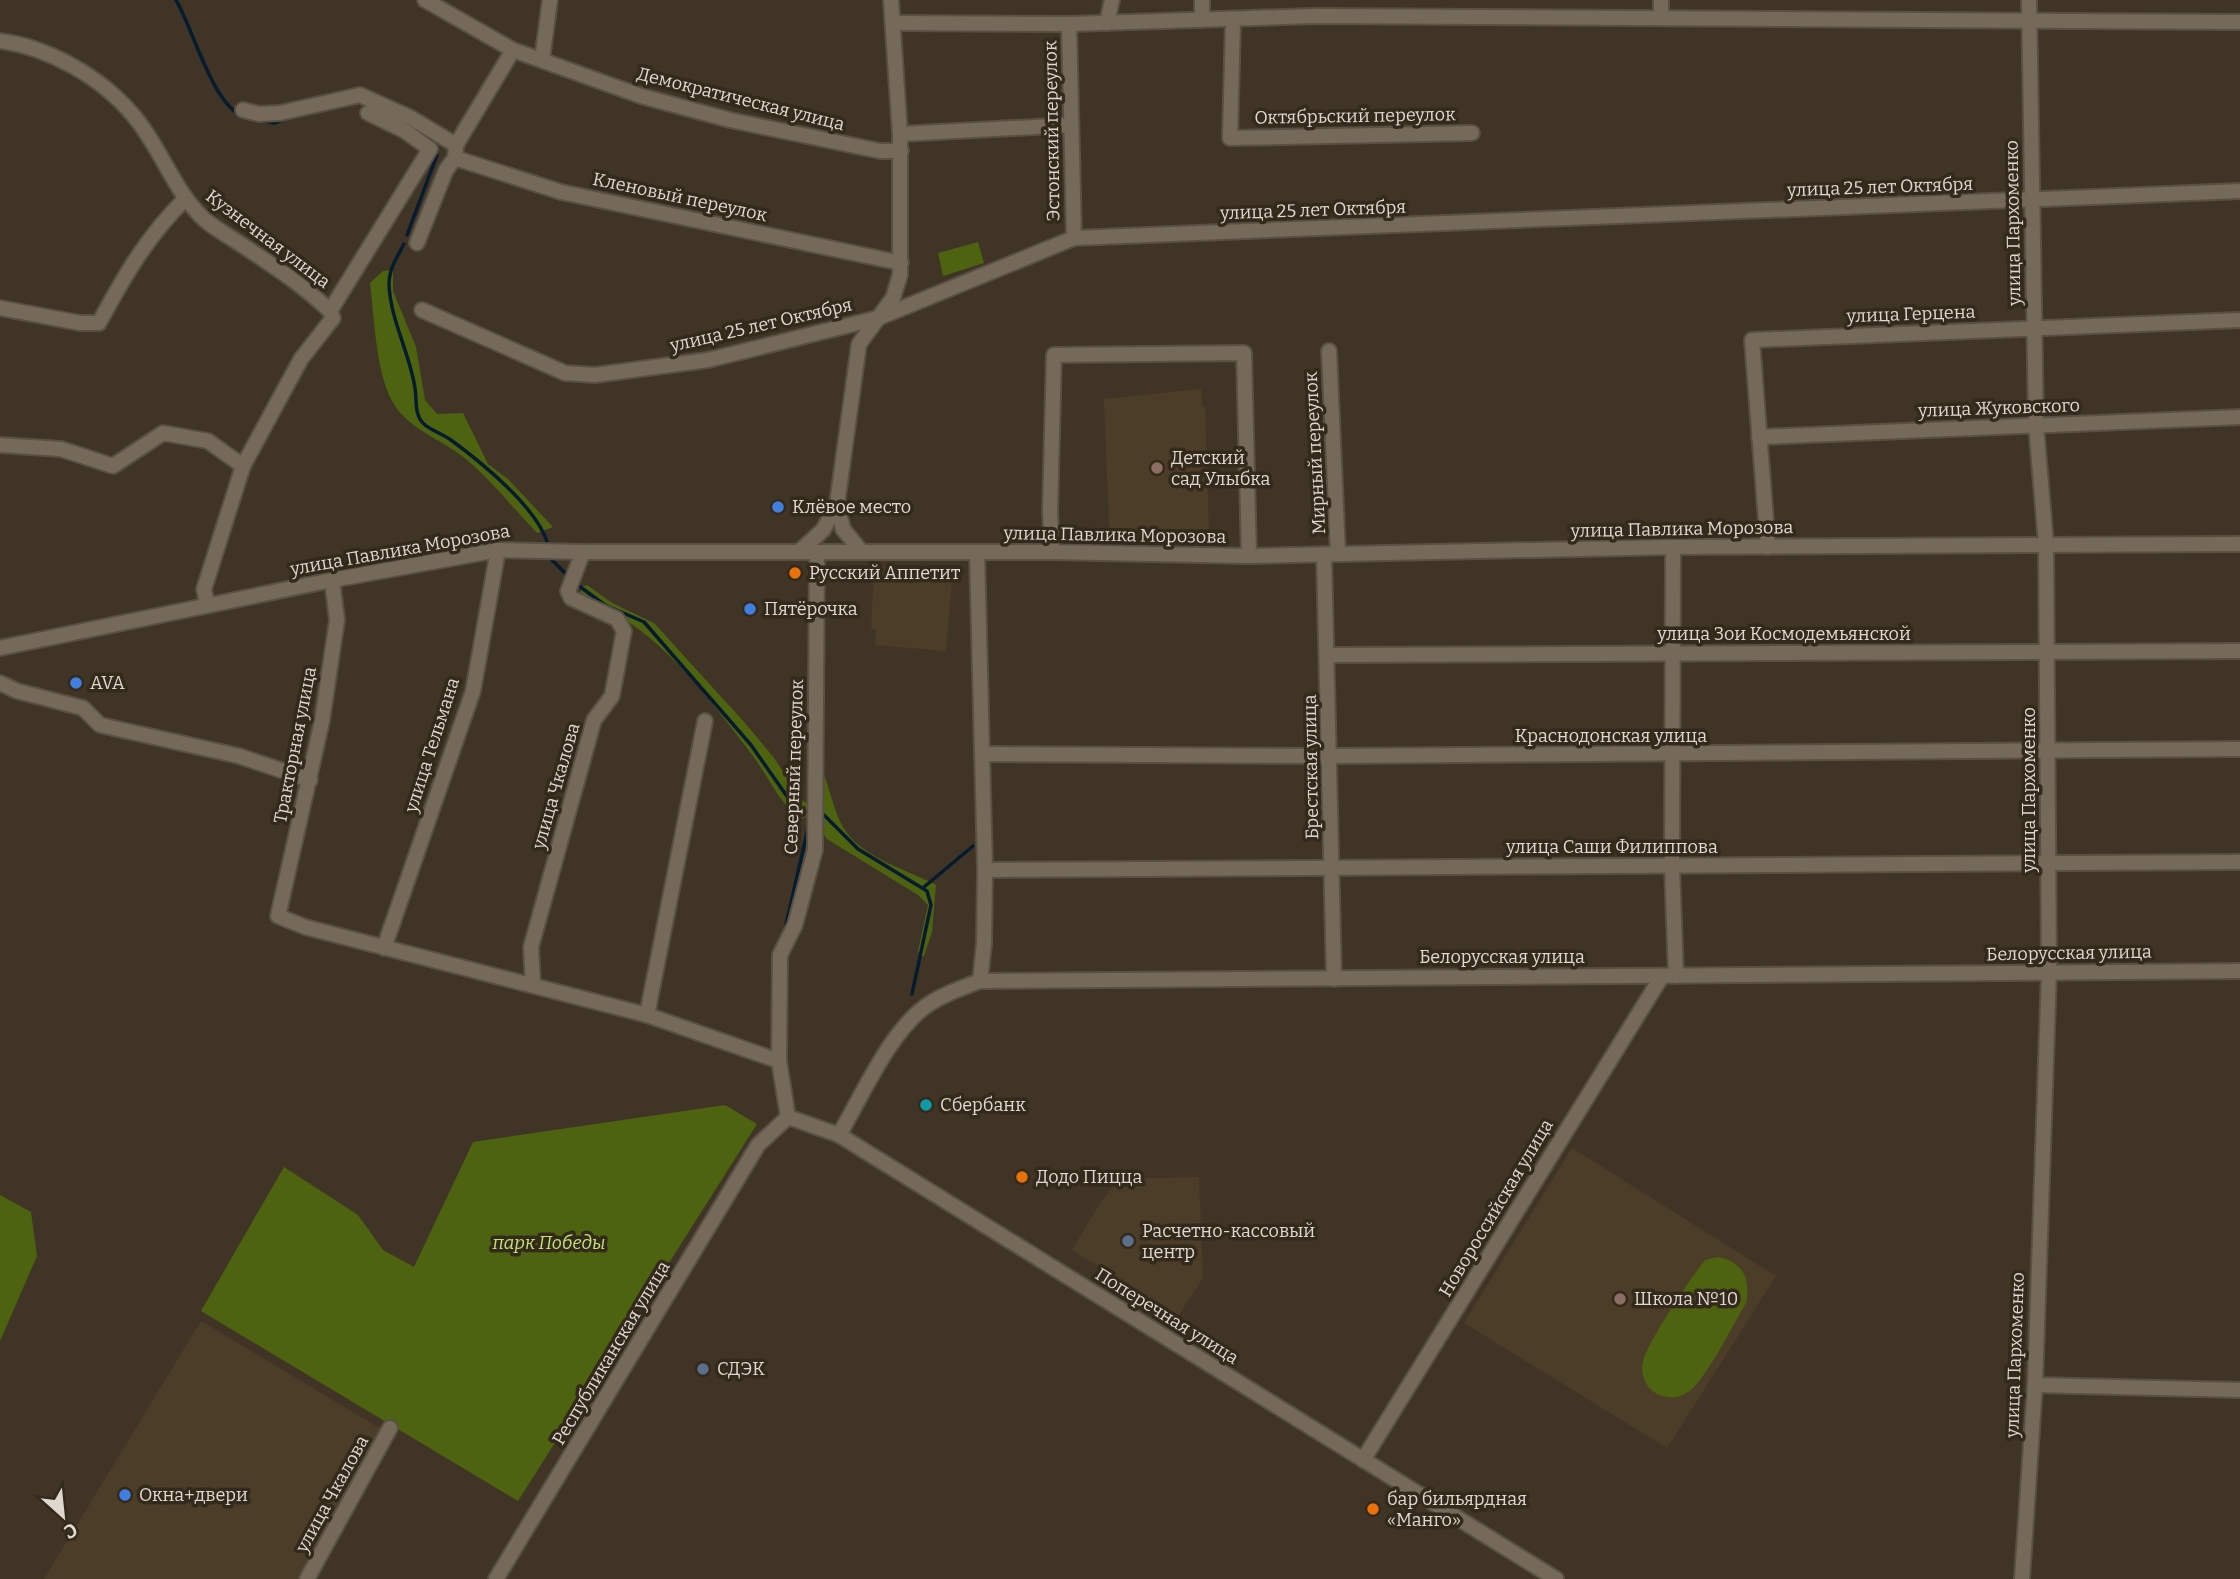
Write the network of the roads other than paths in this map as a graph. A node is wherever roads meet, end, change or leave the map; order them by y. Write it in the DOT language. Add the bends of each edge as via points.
graph roads {
  1 [pos="425,0"];
  2 [pos="550,0"];
  3 [pos="891,0"];
  4 [pos="1112,0"];
  5 [pos="1202,0"];
  6 [pos="1314,0"];
  7 [pos="1661,0"];
  8 [pos="2029,0"];
  9 [pos="1314,16"];
  10 [pos="1661,17"];
  11 [pos="1202,20"];
  12 [pos="1233,20"];
  13 [pos="2029,21"];
  14 [pos="2240,22"];
  15 [pos="894,23"];
  16 [pos="1107,23"];
  17 [pos="1069,24"];
  18 [pos="0,41"];
  19 [pos="513,50"];
  20 [pos="542,60"];
  21 [pos="243,110"];
  22 [pos="368,113"];
  23 [pos="1071,125"];
  24 [pos="1472,133"];
  25 [pos="900,134"];
  26 [pos="901,151"];
  27 [pos="455,152"];
  28 [pos="2240,191"];
  29 [pos="185,199"];
  30 [pos="2032,200"];
  31 [pos="1074,238"];
  32 [pos="417,243"];
  33 [pos="901,263"];
  34 [pos="0,308"];
  35 [pos="422,310"];
  36 [pos="330,311"];
  37 [pos="878,318"];
  38 [pos="2240,320"];
  39 [pos="2034,328"];
  40 [pos="1329,351"];
  41 [pos="2240,417"];
  42 [pos="2036,425"];
  43 [pos="1759,436"];
  44 [pos="0,445"];
  45 [pos="243,466"];
  46 [pos="838,503"];
  47 [pos="2046,544"];
  48 [pos="2240,544"];
  49 [pos="1673,547"];
  50 [pos="1768,547"];
  51 [pos="498,550"];
  52 [pos="800,551"];
  53 [pos="861,551"];
  54 [pos="583,552"];
  55 [pos="817,552"];
  56 [pos="977,552"];
  57 [pos="1052,552"];
  58 [pos="1331,554"];
  59 [pos="1249,556"];
  60 [pos="332,580"];
  61 [pos="207,604"];
  62 [pos="0,648"];
  63 [pos="2240,651"];
  64 [pos="2048,652"];
  65 [pos="1673,654"];
  66 [pos="1329,655"];
  67 [pos="0,683"];
  68 [pos="705,721"];
  69 [pos="2240,749"];
  70 [pos="2049,752"];
  71 [pos="983,754"];
  72 [pos="1673,755"];
  73 [pos="1330,756"];
  74 [pos="310,780"];
  75 [pos="2240,862"];
  76 [pos="1672,866"];
  77 [pos="2049,866"];
  78 [pos="1332,868"];
  79 [pos="985,870"];
  80 [pos="384,948"];
  81 [pos="2240,971"];
  82 [pos="2049,972"];
  83 [pos="1669,976"];
  84 [pos="1334,979"];
  85 [pos="980,981"];
  86 [pos="533,985"];
  87 [pos="647,1015"];
  88 [pos="779,1061"];
  89 [pos="788,1117"];
  90 [pos="839,1135"];
  91 [pos="2035,1385"];
  92 [pos="2240,1390"];
  93 [pos="390,1428"];
  94 [pos="1363,1460"];
  95 [pos="307,1579"];
  96 [pos="496,1579"];
  97 [pos="1556,1579"];
  98 [pos="2022,1579"];
  1 -- 19 [label="street, Демократическая улица"];
  2 -- 20 [label="street"];
  3 -- 15 [label="street"];
  4 -- 16 [label="street"];
  5 -- 11 [label="street"];
  6 -- 9 [label="street"];
  7 -- 10 [label="street"];
  8 -- 13 [label="street, улица Пархоменко"];
  9 -- 10 [label="street"];
  9 -- 12 [label="street"];
  10 -- 13 [label="street"];
  11 -- 12 [label="street"];
  11 -- 16 [label="street"];
  12 -- 24 [label="street, Октябрьский переулок" via="1230,138"];
  13 -- 14 [label="street"];
  13 -- 30 [label="street, улица Пархоменко"];
  15 -- 17 [label="street"];
  15 -- 25 [label="street"];
  16 -- 17 [label="street"];
  17 -- 23 [label="street, Эстонский переулок"];
  18 -- 29 [label="street, Кузнечная улица" via="25,44 51,55 106,90 133,115"];
  19 -- 20 [label="street, Демократическая улица"];
  19 -- 27 [label="street"];
  20 -- 26 [label="street, Демократическая улица" via="641,96 730,120 880,151"];
  21 -- 27 [label="street, Кленовый переулок" via="279,113 360,95 411,118"];
  22 -- 36 [label="street" via="430,149"];
  23 -- 25 [label="street"];
  23 -- 31 [label="street, Эстонский переулок"];
  25 -- 26 [label="street"];
  26 -- 33 [label="street"];
  27 -- 32 [label="street"];
  27 -- 33 [label="street, Кленовый переулок" via="561,192"];
  28 -- 30 [label="street, улица 25 лет Октября"];
  29 -- 34 [label="street" via="132,261 99,323"];
  29 -- 36 [label="street, Кузнечная улица" via="207,222 304,286"];
  30 -- 31 [label="street, улица 25 лет Октября"];
  30 -- 39 [label="street, улица Пархоменко"];
  31 -- 37 [label="street, улица 25 лет Октября"];
  33 -- 37 [label="street" via="899,284"];
  35 -- 37 [label="street, улица 25 лет Октября" via="565,373 595,375 708,360"];
  36 -- 45 [label="street" via="333,318 301,359"];
  37 -- 46 [label="street" via="859,344"];
  38 -- 39 [label="street, улица Герцена"];
  39 -- 42 [label="street, улица Пархоменко"];
  39 -- 43 [label="street, улица Герцена" via="1752,340"];
  40 -- 58 [label="street, Мирный переулок"];
  41 -- 42 [label="street, улица Жуковского"];
  42 -- 43 [label="street, улица Жуковского"];
  42 -- 47 [label="street, улица Пархоменко"];
  43 -- 50 [label="street"];
  44 -- 45 [label="street" via="61,449 113,466 163,432 208,441"];
  45 -- 61 [label="street" via="204,589"];
  46 -- 52 [label="street" via="823,530"];
  46 -- 53 [label="street" via="843,529"];
  47 -- 48 [label="street, улица Павлика Морозова"];
  47 -- 50 [label="street, улица Павлика Морозова"];
  47 -- 64 [label="street, улица Пархоменко"];
  49 -- 50 [label="street, улица Павлика Морозова"];
  49 -- 58 [label="street, улица Павлика Морозова"];
  49 -- 65 [label="street"];
  51 -- 54 [label="street, улица Павлика Морозова"];
  51 -- 60 [label="street, улица Павлика Морозова"];
  51 -- 80 [label="street, улица Тельмана" via="473,691"];
  52 -- 54 [label="street, улица Павлика Морозова"];
  52 -- 55 [label="street, улица Павлика Морозова"];
  53 -- 55 [label="street, улица Павлика Морозова"];
  53 -- 56 [label="street, улица Павлика Морозова"];
  54 -- 86 [label="street, улица Чкалова" via="568,592 571,598 617,619 624,631 612,696 594,720 531,947"];
  55 -- 88 [label="street, Северный переулок" via="815,850 795,925 780,955"];
  56 -- 57 [label="street, улица Павлика Морозова"];
  56 -- 71 [label="street"];
  57 -- 59 [label="street, улица Павлика Морозова"];
  57 -- 59 [label="street" via="1054,355 1244,353"];
  58 -- 59 [label="street, улица Павлика Морозова"];
  58 -- 66 [label="street, Брестская улица"];
  60 -- 61 [label="street, улица Павлика Морозова"];
  60 -- 74 [label="street, Тракторная улица" via="337,621"];
  61 -- 62 [label="street, улица Павлика Морозова"];
  63 -- 64 [label="street, улица Зои Космодемьянской"];
  64 -- 65 [label="street, улица Зои Космодемьянской"];
  64 -- 70 [label="street, улица Пархоменко"];
  65 -- 66 [label="street, улица Зои Космодемьянской"];
  65 -- 72 [label="street"];
  66 -- 73 [label="street, Брестская улица"];
  67 -- 74 [label="street" via="83,708 100,725 239,756"];
  68 -- 87 [label="street"];
  69 -- 70 [label="street, Краснодонская улица"];
  70 -- 72 [label="street, Краснодонская улица"];
  70 -- 77 [label="street, улица Пархоменко"];
  71 -- 73 [label="street, Краснодонская улица"];
  71 -- 79 [label="street"];
  72 -- 73 [label="street, Краснодонская улица"];
  72 -- 76 [label="street"];
  73 -- 78 [label="street, Брестская улица"];
  74 -- 80 [label="street, Тракторная улица" via="278,916"];
  75 -- 77 [label="street, улица Саши Филиппова"];
  76 -- 77 [label="street, улица Саши Филиппова"];
  76 -- 78 [label="street, улица Саши Филиппова"];
  76 -- 83 [label="street"];
  77 -- 82 [label="street, улица Пархоменко"];
  78 -- 79 [label="street, улица Саши Филиппова"];
  78 -- 84 [label="street, Брестская улица"];
  79 -- 85 [label="street"];
  80 -- 86 [label="street"];
  81 -- 82 [label="street, Белорусская улица"];
  82 -- 83 [label="street, Белорусская улица"];
  82 -- 91 [label="street, улица Пархоменко"];
  83 -- 84 [label="street, Белорусская улица"];
  83 -- 94 [label="street, Новороссийская улица"];
  84 -- 85 [label="street, Белорусская улица"];
  85 -- 90 [label="street, Белорусская улица" via="932,1002 912,1019"];
  86 -- 87 [label="street"];
  87 -- 88 [label="street"];
  88 -- 89 [label="street, Северный переулок"];
  89 -- 90 [label="street, Поперечная улица"];
  89 -- 96 [label="street, Республиканская улица" via="758,1145"];
  90 -- 94 [label="street, Поперечная улица"];
  91 -- 92 [label="street"];
  91 -- 98 [label="street, улица Пархоменко"];
  93 -- 95 [label="street, улица Чкалова"];
  94 -- 97 [label="street, Поперечная улица"];
}
